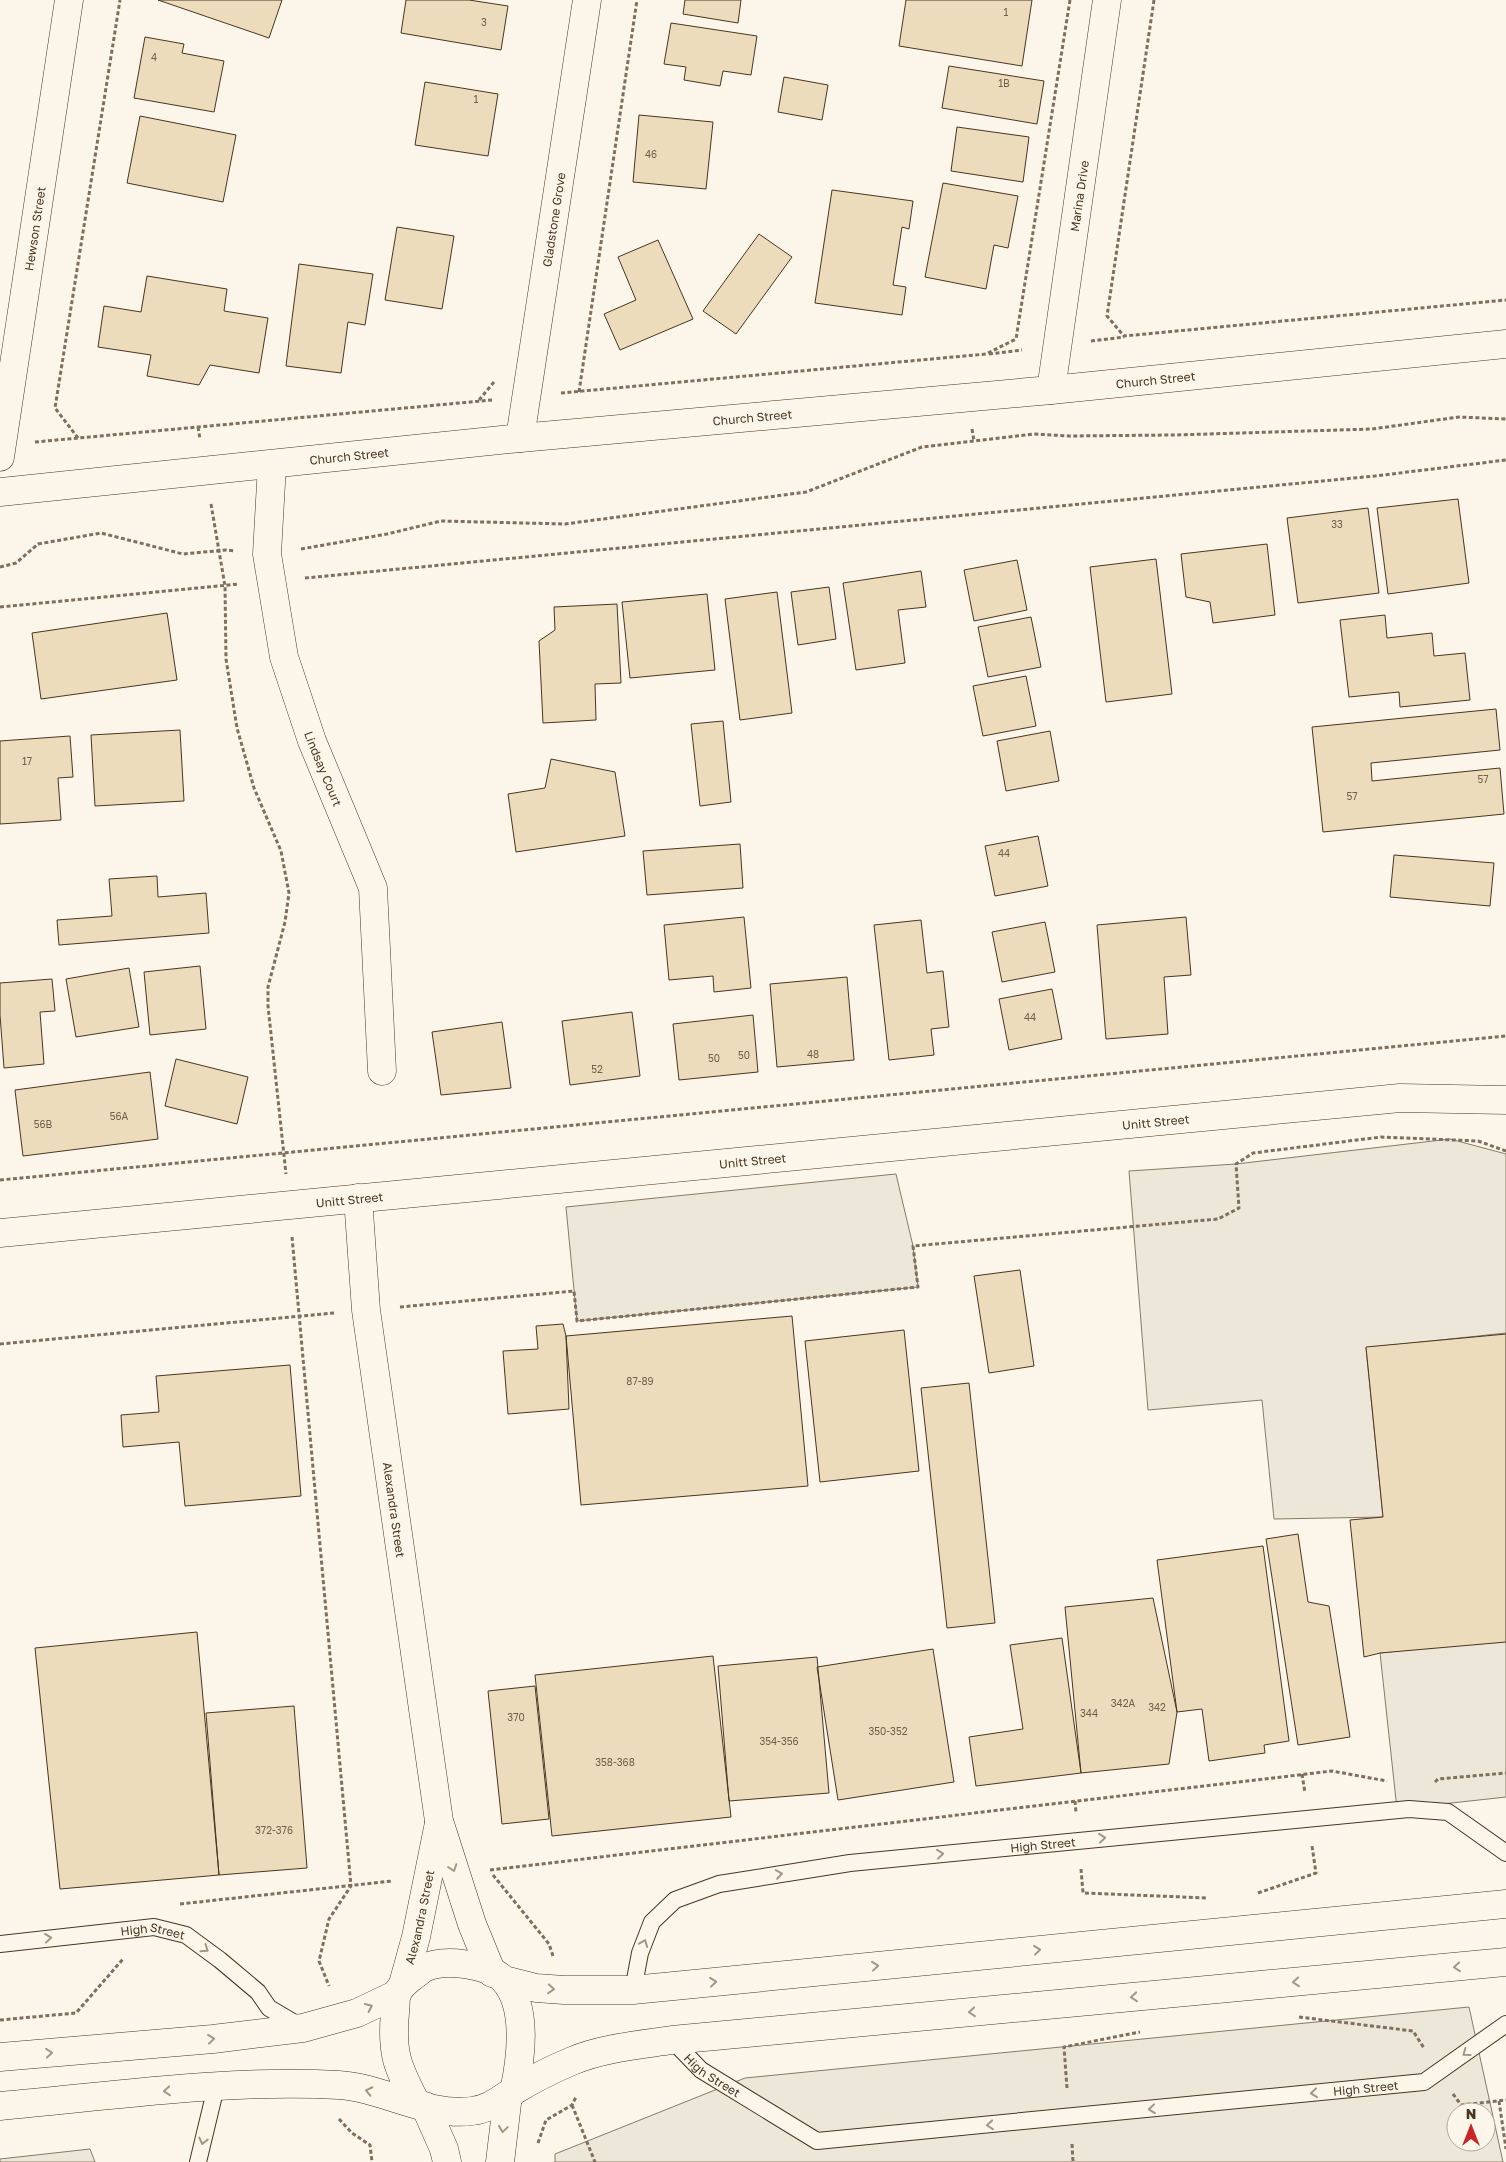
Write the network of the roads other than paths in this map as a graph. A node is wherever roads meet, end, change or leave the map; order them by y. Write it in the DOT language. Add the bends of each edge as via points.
graph roads {
  1 [pos="69,0"];
  2 [pos="587,0"];
  3 [pos="1107,0"];
  4 [pos="1506,344"];
  5 [pos="1051,390"];
  6 [pos="520,438"];
  7 [pos="1,451"];
  8 [pos="272,465"];
  9 [pos="0,492"];
  10 [pos="382,1071"];
  11 [pos="1506,1100"];
  12 [pos="358,1198"];
  13 [pos="0,1234"];
  14 [pos="439,1821"];
  15 [pos="1506,1853"];
  16 [pos="1506,1904"];
  17 [pos="0,1944"];
  18 [pos="1506,1962"];
  19 [pos="498,1976"];
  20 [pos="400,1989"];
  21 [pos="633,1990"];
  22 [pos="1506,2024"];
  23 [pos="303,2028"];
  24 [pos="672,2040"];
  25 [pos="0,2057"];
  26 [pos="216,2087"];
  27 [pos="511,2093"];
  28 [pos="420,2105"];
  29 [pos="0,2106"];
  30 [pos="198,2162"];
  31 [pos="448,2162"];
  32 [pos="500,2162"];
  1 -- 7 [label="street, Hewson Street"];
  2 -- 6 [label="street, Gladstone Grove"];
  3 -- 5 [label="street, Marina Drive"];
  4 -- 5 [label="street, Church Street"];
  5 -- 6 [label="street, Church Street"];
  6 -- 8 [label="street, Church Street"];
  8 -- 9 [label="street, Church Street"];
  8 -- 10 [label="street, Lindsay Court" via="266,554 284,657 312,741 373,888"];
  11 -- 12 [label="street, Unitt Street" via="1400,1098"];
  12 -- 13 [label="street, Unitt Street"];
  12 -- 14 [label="street, Alexandra Street" via="366,1310"];
  14 -- 19 [label="street, Alexandra Street, one-way" via="472,1924"];
  14 -- 20 [label="street, Alexandra Street" via="416,1937"];
  21 -- 15 [label="lane, High Street, one-way" via="640,1953 652,1922 675,1900 719,1884 850,1862 1397,1809 1448,1812"];
  21 -- 16 [label="street, one-way"];
  17 -- 23 [label="lane, High Street, one-way" via="154,1927 186,1936 258,1992 270,2008"];
  18 -- 24 [label="street, High Street, one-way"];
  19 -- 20 [label="street" via="479,1967 452,1963 426,1968"];
  19 -- 21 [label="street, one-way" via="536,1988"];
  19 -- 27 [label="street" via="515,2001 520,2025 521,2050"];
  23 -- 20 [label="street, one-way" via="357,2013"];
  20 -- 28 [label="street" via="394,2052 402,2076"];
  22 -- 24 [label="lane, High Street, one-way" via="1424,2082 817,2141 701,2070"];
  25 -- 23 [label="street, one-way"];
  24 -- 27 [label="street, High Street" via="573,2060"];
  28 -- 26 [label="street, one-way" via="342,2086"];
  26 -- 29 [label="street, one-way"];
  26 -- 30 [label="lane, one-way"];
  27 -- 28 [label="street" via="489,2108 472,2112"];
  27 -- 32 [label="street, one-way"];
  28 -- 31 [label="street"];
}
